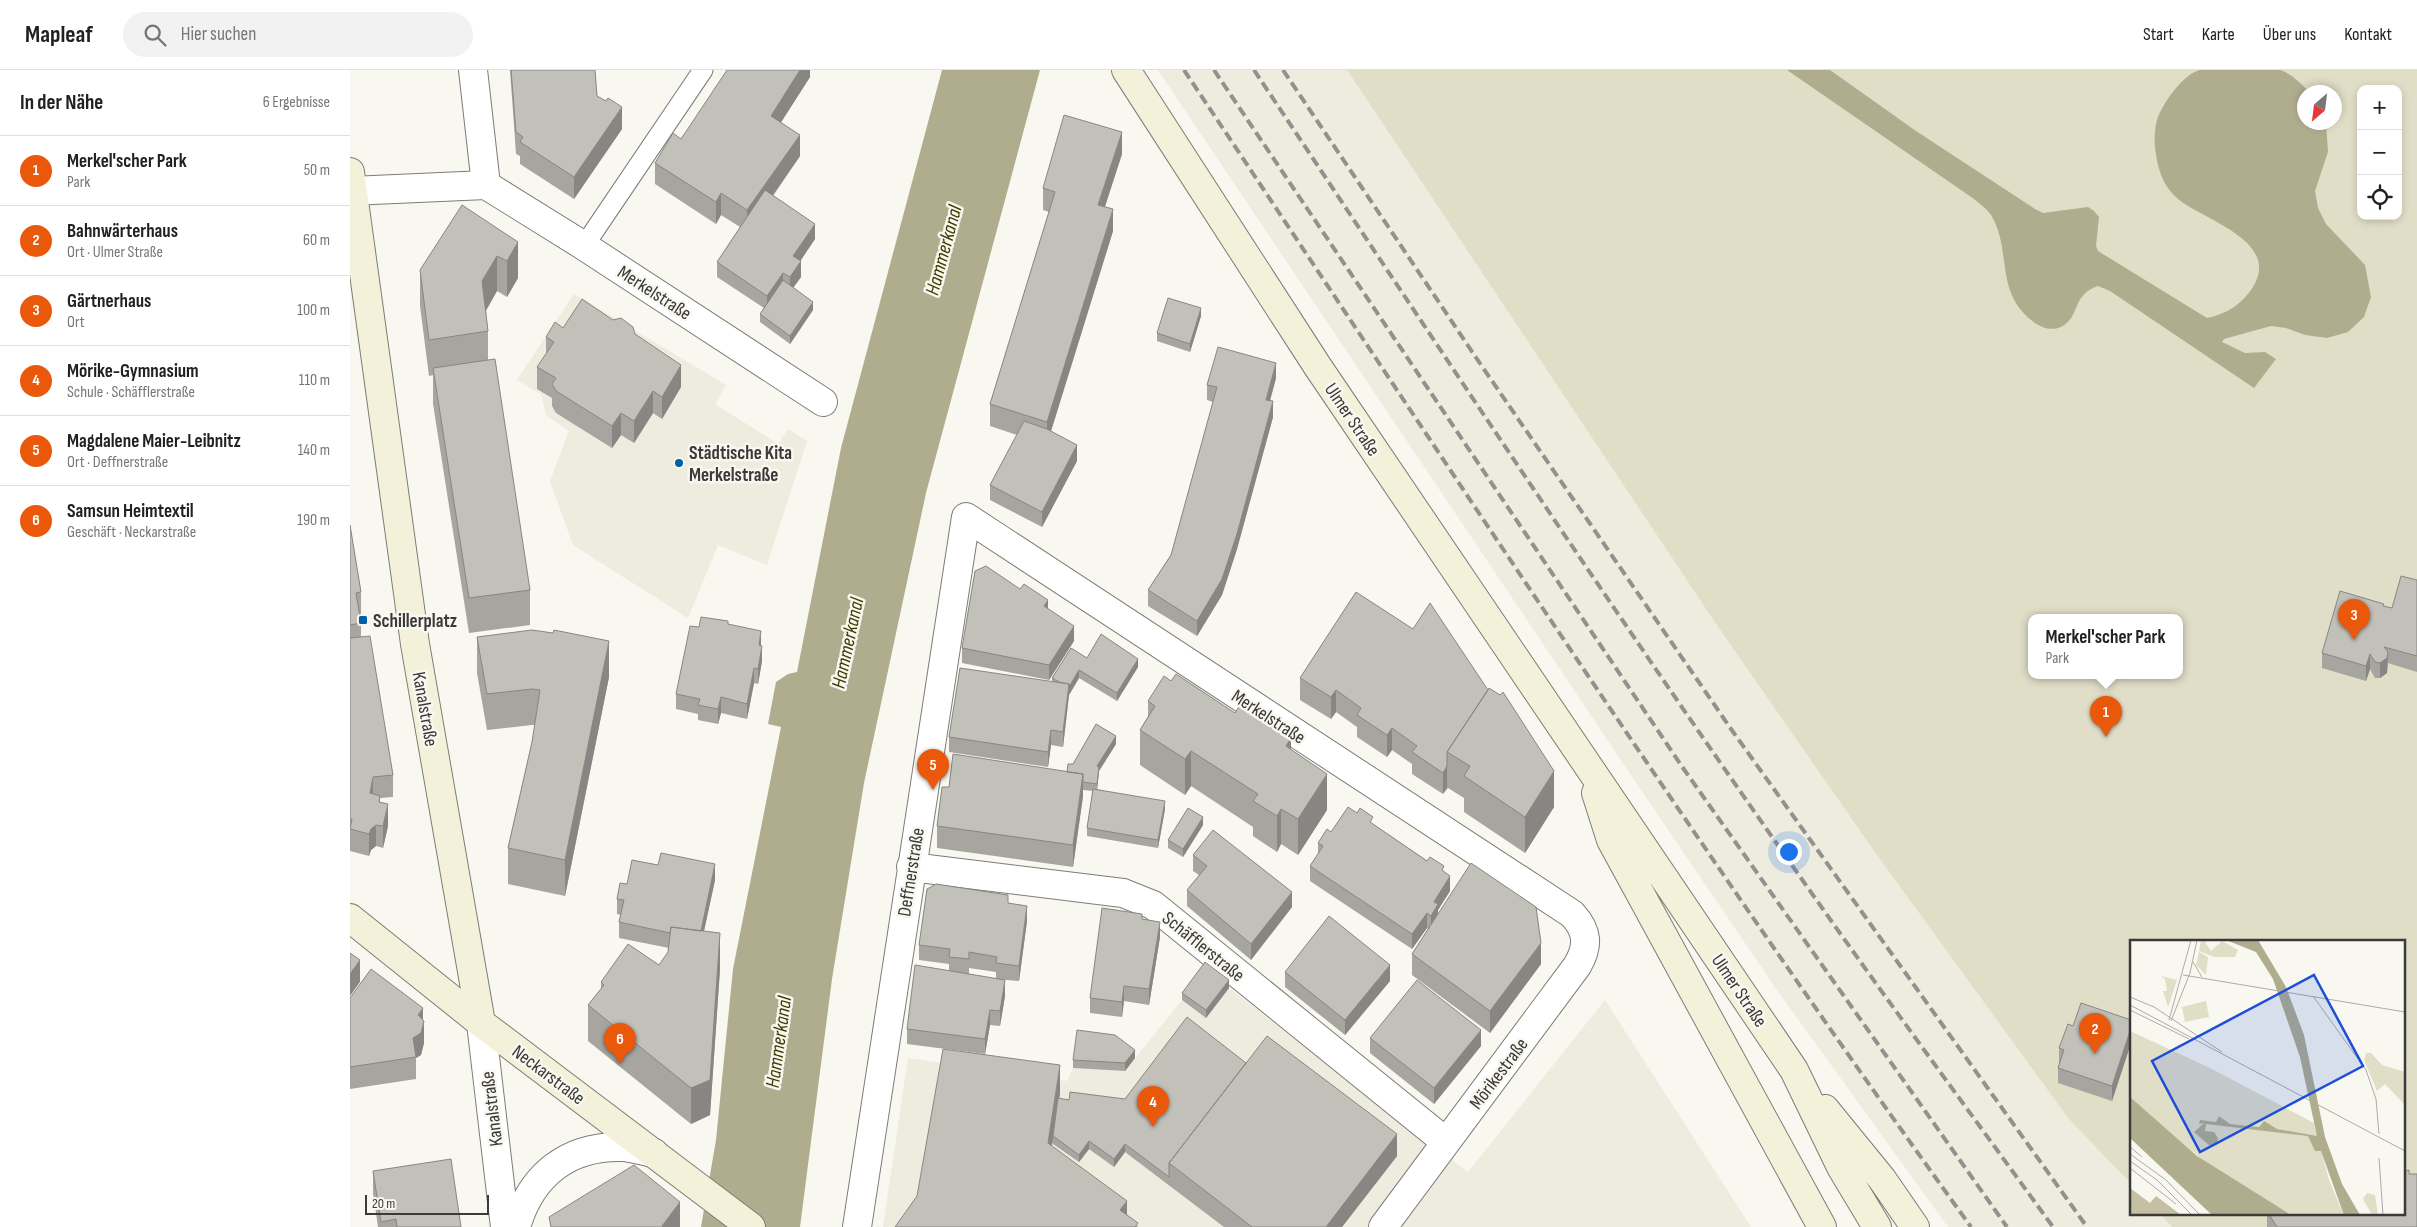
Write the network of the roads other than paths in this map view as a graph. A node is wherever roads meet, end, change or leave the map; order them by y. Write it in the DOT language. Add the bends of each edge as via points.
graph roads {
  1 [pos="473,70"];
  2 [pos="703,70"];
  3 [pos="1126,70"];
  4 [pos="350,185"];
  5 [pos="486,185"];
  6 [pos="584,246"];
  7 [pos="823,402"];
  8 [pos="966,517"];
  9 [pos="1586,763"];
  10 [pos="911,867"];
  11 [pos="1572,914"];
  12 [pos="350,918"];
  13 [pos="481,1023"];
  14 [pos="1794,1070"];
  15 [pos="1446,1142"];
  16 [pos="654,1153"];
  17 [pos="505,1227"];
  18 [pos="516,1227"];
  19 [pos="751,1227"];
  20 [pos="857,1227"];
  21 [pos="1383,1227"];
  22 [pos="1822,1227"];
  23 [pos="1877,1227"];
  24 [pos="1915,1227"];
  1 -- 5 [label="street"];
  2 -- 6 [label="lane"];
  3 -- 9 [label="main road, Ulmer Straße" via="1318,367"];
  4 -- 5 [label="street"];
  4 -- 13 [label="main road, Kanalstraße" via="415,644"];
  5 -- 6 [label="street, Merkelstraße"];
  6 -- 7 [label="street, Merkelstraße"];
  8 -- 10 [label="street, Deffnerstraße"];
  8 -- 11 [label="street, Merkelstraße"];
  9 -- 14 [label="main road, Ulmer Straße"];
  9 -- 22 [label="main road, Ulmer Straße" via="1611,840"];
  10 -- 15 [label="street, Schäfflerstraße" via="1123,893 1153,905"];
  10 -- 20 [label="street, Deffnerstraße"];
  11 -- 15 [label="street, Mörikestraße" via="1585,934 1583,957"];
  12 -- 13 [label="main road, Neckarstraße"];
  13 -- 16 [label="main road, Neckarstraße"];
  13 -- 17 [label="street, Kanalstraße"];
  14 -- 23 [label="main road, Ulmer Straße" via="1841,1167"];
  14 -- 24 [label="main road" via="1882,1179"];
  15 -- 21 [label="street, Mörikestraße"];
  16 -- 18 [label="street" via="625,1147 596,1149 552,1167 535,1184 520,1210"];
  16 -- 19 [label="main road, Neckarstraße"];
}
